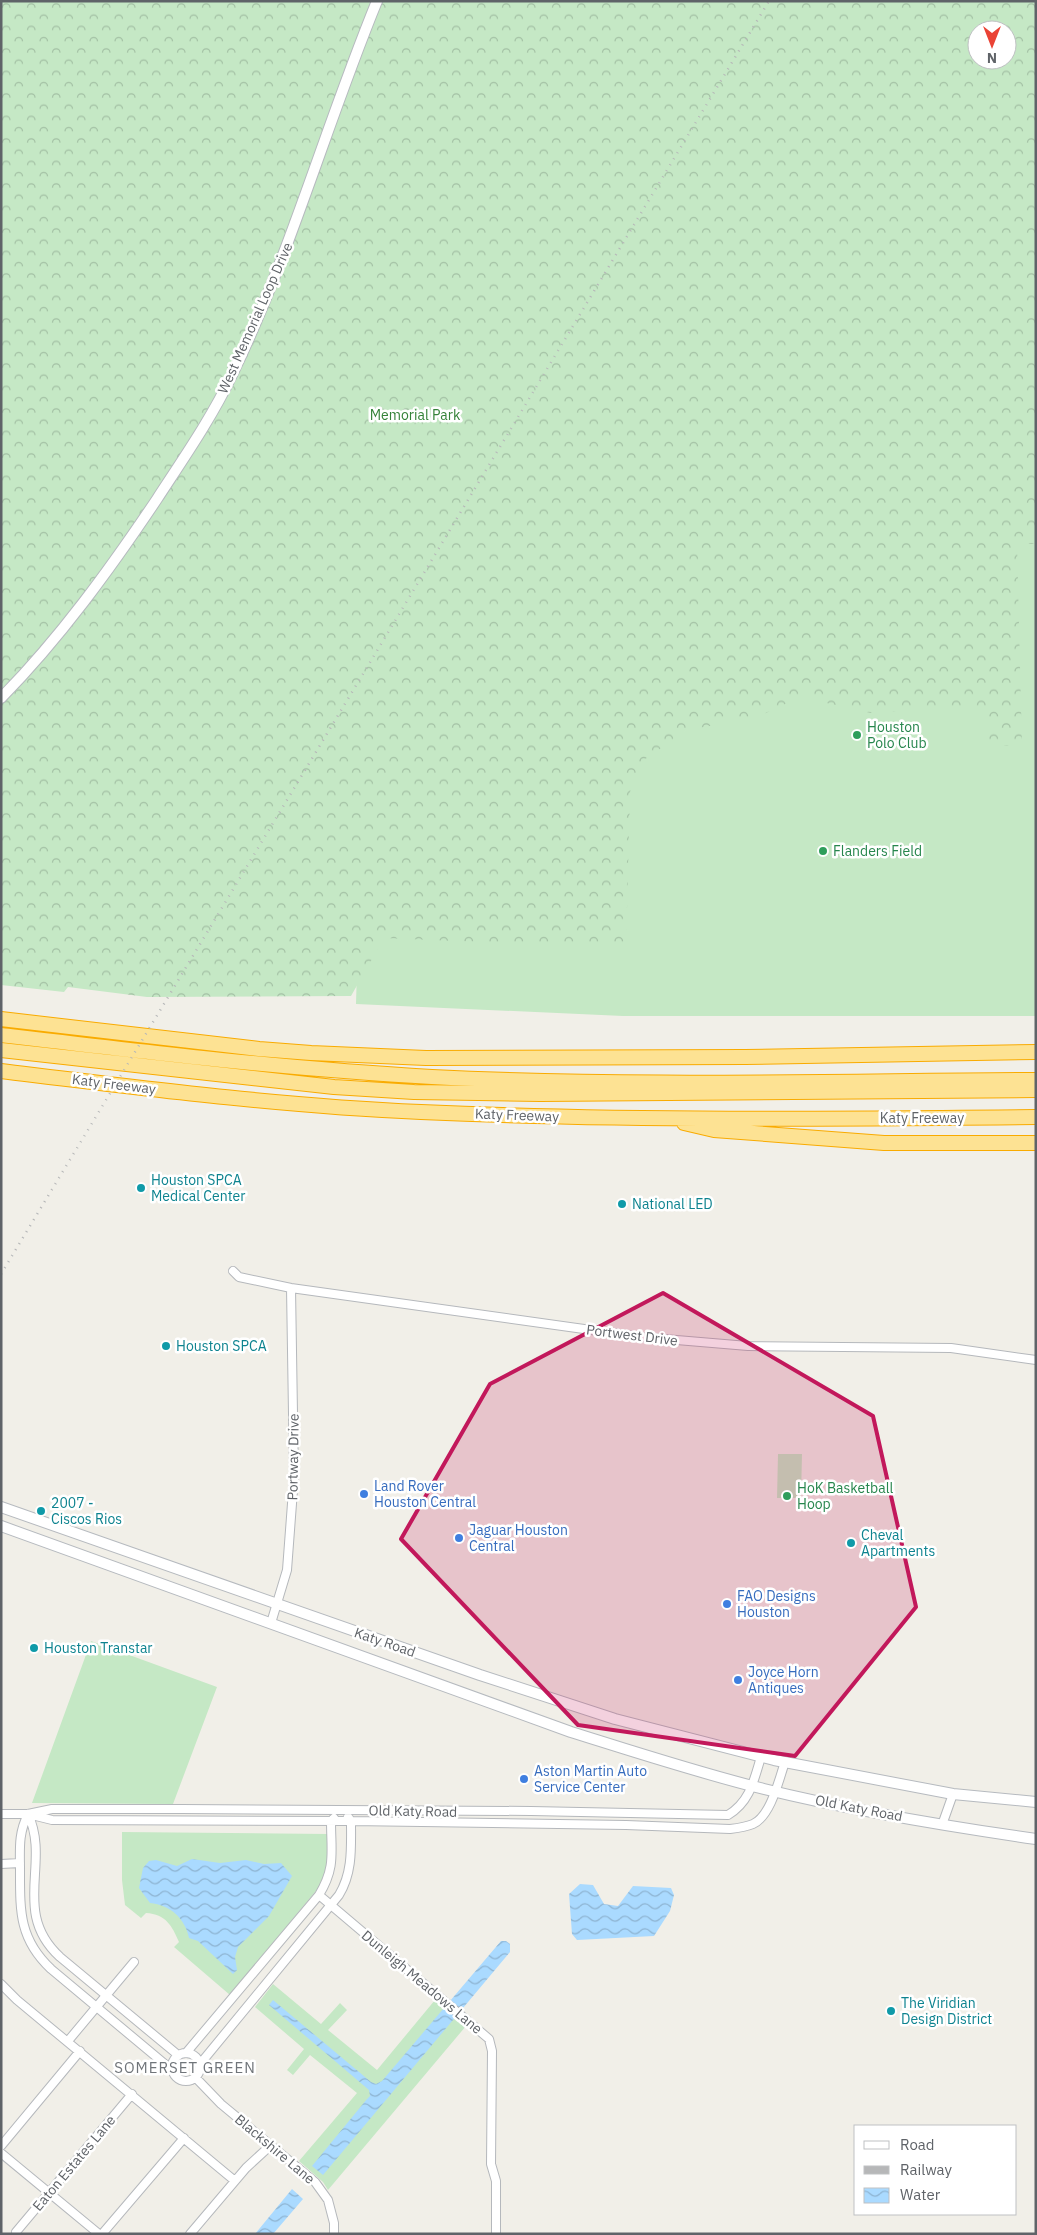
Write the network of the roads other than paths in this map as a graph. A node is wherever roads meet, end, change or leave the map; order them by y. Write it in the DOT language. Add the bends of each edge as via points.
graph roads {
  1 [pos="377,1"];
  2 [pos="1,698"];
  3 [pos="1,1019"];
  4 [pos="1,1035"];
  5 [pos="1,1050"];
  6 [pos="1036,1051"];
  7 [pos="1,1071"];
  8 [pos="1036,1080"];
  9 [pos="1036,1090"];
  10 [pos="659,1117"];
  11 [pos="1036,1117"];
  12 [pos="1036,1143"];
  13 [pos="233,1271"];
  14 [pos="291,1288"];
  15 [pos="1036,1360"];
  16 [pos="1,1507"];
  17 [pos="1,1526"];
  18 [pos="107,1544"];
  19 [pos="104,1564"];
  20 [pos="239,1591"];
  21 [pos="277,1605"];
  22 [pos="234,1610"];
  23 [pos="271,1623"];
  24 [pos="761,1757"];
  25 [pos="785,1762"];
  26 [pos="752,1786"];
  27 [pos="764,1789"];
  28 [pos="775,1791"];
  29 [pos="953,1794"];
  30 [pos="1036,1802"];
  31 [pos="181,1809"];
  32 [pos="341,1810"];
  33 [pos="531,1811"];
  34 [pos="1,1814"];
  35 [pos="28,1814"];
  36 [pos="182,1820"];
  37 [pos="332,1821"];
  38 [pos="351,1821"];
  39 [pos="531,1823"];
  40 [pos="942,1825"];
  41 [pos="1036,1840"];
  42 [pos="20,1863"];
  43 [pos="1,1864"];
  44 [pos="20,1874"];
  45 [pos="34,1875"];
  46 [pos="319,1895"];
  47 [pos="331,1906"];
  48 [pos="134,1962"];
  49 [pos="248,1979"];
  50 [pos="1,1984"];
  51 [pos="261,1990"];
  52 [pos="106,1995"];
  53 [pos="96,2006"];
  54 [pos="68,2041"];
  55 [pos="80,2051"];
  56 [pos="186,2053"];
  57 [pos="178,2055"];
  58 [pos="200,2064"];
  59 [pos="172,2070"];
  60 [pos="195,2077"];
  61 [pos="132,2094"];
  62 [pos="184,2138"];
  63 [pos="271,2145"];
  64 [pos="1,2146"];
  65 [pos="1,2153"];
  66 [pos="235,2181"];
  67 [pos="49,2193"];
  68 [pos="16,2232"];
  69 [pos="101,2234"];
  70 [pos="190,2234"];
  71 [pos="334,2234"];
  72 [pos="496,2234"];
  1 -- 2 [label="main road, West Memorial Loop Drive" via="347,76 290,240 231,377 188,451 99,582"];
  3 -- 6 [label="highway" via="259,1049 426,1058 745,1057"];
  4 -- 8 [label="highway" via="330,1071 442,1077 598,1082"];
  5 -- 9 [label="highway" via="334,1087 414,1092"];
  7 -- 10 [label="highway, Katy Freeway" via="248,1100 420,1112"];
  10 -- 11 [label="highway, Katy Freeway"];
  10 -- 12 [label="highway" via="714,1130 884,1143"];
  13 -- 14 [label="street, Portwest Drive" via="239,1277"];
  14 -- 15 [label="street, Portwest Drive" via="641,1337 748,1346 951,1348"];
  14 -- 21 [label="street, Portway Drive" via="294,1476 289,1556"];
  16 -- 18 [label="main road, Katy Road"];
  17 -- 19 [label="main road, Katy Road"];
  18 -- 19 [label="main road"];
  18 -- 20 [label="main road, Katy Road"];
  19 -- 22 [label="main road, Katy Road"];
  20 -- 21 [label="main road, Katy Road"];
  20 -- 22 [label="main road"];
  21 -- 23 [label="street, Portway Drive"];
  21 -- 24 [label="main road, Katy Road" via="519,1689 615,1719"];
  22 -- 23 [label="main road, Katy Road"];
  23 -- 26 [label="main road, Katy Road" via="571,1732"];
  24 -- 25 [label="main road, Katy Road"];
  24 -- 26 [label="street, Old Katy Road"];
  25 -- 28 [label="street, Old Katy Road"];
  25 -- 29 [label="main road"];
  26 -- 27 [label="main road, Katy Road"];
  26 -- 33 [label="street, Old Katy Road" via="740,1808 728,1815"];
  27 -- 28 [label="main road, Old Katy Road"];
  28 -- 39 [label="street, Old Katy Road" via="765,1813 746,1827 712,1829"];
  28 -- 40 [label="main road, Old Katy Road"];
  29 -- 30 [label="main road"];
  29 -- 40 [label="street"];
  31 -- 32 [label="street, Old Katy Road"];
  31 -- 35 [label="street, Old Katy Road" via="52,1809"];
  31 -- 36 [label="street"];
  32 -- 33 [label="street, Old Katy Road"];
  32 -- 37 [label="street"];
  32 -- 38 [label="street"];
  33 -- 39 [label="street"];
  34 -- 35 [label="street, Old Katy Road"];
  35 -- 36 [label="street, Old Katy Road" via="52,1820"];
  35 -- 42 [label="street" via="20,1829"];
  35 -- 45 [label="street" via="35,1829"];
  36 -- 37 [label="street, Old Katy Road"];
  37 -- 38 [label="street, Old Katy Road"];
  37 -- 46 [label="street" via="331,1868 329,1879"];
  38 -- 39 [label="street, Old Katy Road"];
  38 -- 47 [label="street" via="349,1872"];
  40 -- 41 [label="main road, Old Katy Road"];
  42 -- 43 [label="street"];
  42 -- 44 [label="street"];
  44 -- 45 [label="street"];
  44 -- 53 [label="street" via="20,1912 27,1937 46,1964"];
  45 -- 52 [label="street" via="35,1917 46,1942"];
  46 -- 47 [label="street, Dunleigh Meadows Lane"];
  46 -- 49 [label="street"];
  47 -- 51 [label="street"];
  47 -- 72 [label="street, Dunleigh Meadows Lane" via="488,2039 492,2051 491,2164 496,2181"];
  48 -- 52 [label="street"];
  49 -- 51 [label="street"];
  49 -- 56 [label="street"];
  50 -- 54 [label="street"];
  51 -- 58 [label="street"];
  52 -- 53 [label="street"];
  52 -- 57 [label="street"];
  53 -- 54 [label="street"];
  53 -- 59 [label="street"];
  54 -- 55 [label="street"];
  55 -- 61 [label="street"];
  55 -- 64 [label="street"];
  56 -- 57 [label="street"];
  56 -- 58 [label="street" via="195,2056"];
  57 -- 59 [label="street" via="172,2062"];
  58 -- 60 [label="street"];
  59 -- 60 [label="street" via="182,2081"];
  60 -- 63 [label="street, Blackshire Lane" via="221,2104"];
  61 -- 62 [label="street"];
  61 -- 67 [label="street, Eaton Estates Lane"];
  62 -- 66 [label="street"];
  62 -- 69 [label="street"];
  63 -- 66 [label="street"];
  63 -- 71 [label="street, Blackshire Lane" via="322,2190 331,2211"];
  65 -- 67 [label="street"];
  66 -- 70 [label="street"];
  67 -- 68 [label="street, Eaton Estates Lane"];
  67 -- 69 [label="street"];
}
